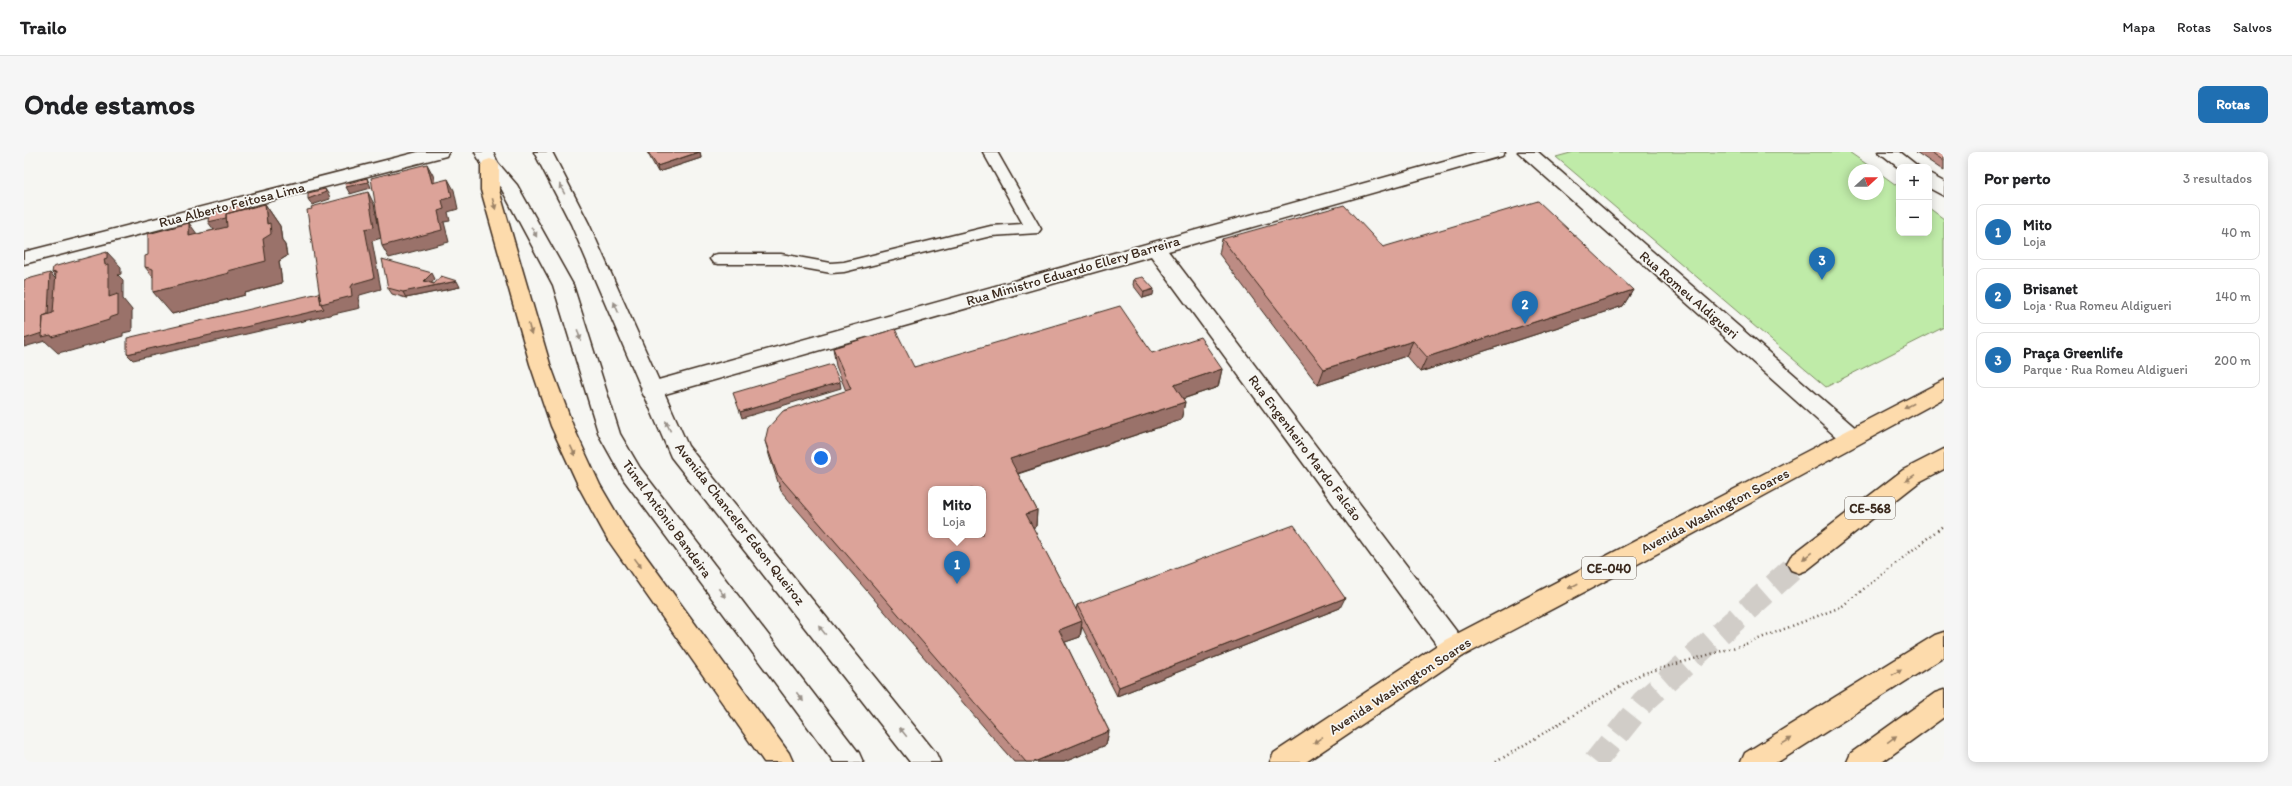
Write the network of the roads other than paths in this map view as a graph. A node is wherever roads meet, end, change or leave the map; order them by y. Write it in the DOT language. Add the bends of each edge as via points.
graph roads {
  1 [pos="440,152"];
  2 [pos="543,152"];
  3 [pos="990,152"];
  4 [pos="1496,152"];
  5 [pos="1527,152"];
  6 [pos="1888,152"];
  7 [pos="487,159"];
  8 [pos="1906,164"];
  9 [pos="1932,182"];
  10 [pos="1944,190"];
  11 [pos="1155,247"];
  12 [pos="24,258"];
  13 [pos="718,259"];
  14 [pos="1944,388"];
  15 [pos="651,390"];
  16 [pos="1851,437"];
  17 [pos="1944,458"];
  18 [pos="1799,563"];
  19 [pos="1944,643"];
  20 [pos="1454,648"];
  21 [pos="1944,702"];
  22 [pos="780,762"];
  23 [pos="850,762"];
  24 [pos="927,762"];
  25 [pos="1283,762"];
  26 [pos="1754,762"];
  27 [pos="1860,762"];
  1 -- 12 [label="street, Rua Alberto Feitosa Lima"];
  15 -- 2 [label="street, Avenida Chanceler Edson Queiroz, one-way" via="580,224"];
  3 -- 13 [label="lane" via="1033,229 991,231 844,267 831,268 781,259"];
  4 -- 11 [label="street, Rua Ministro Eduardo Ellery Barreira"];
  5 -- 16 [label="street, Rua Romeu Aldigueri"];
  6 -- 8 [label="street"];
  7 -- 22 [label="highway, one-way" via="490,190 540,364 562,426 591,489 616,533"];
  7 -- 23 [label="street, Túnel Antônio Bandeira, one-way" via="508,185 563,285 610,435 632,474"];
  9 -- 10 [label="street"];
  11 -- 15 [label="street, Rua Ministro Eduardo Ellery Barreira"];
  11 -- 20 [label="street, Rua Engenheiro Mardo Falcão"];
  14 -- 16 [label="highway, Avenida Washington Soares / CE-040, one-way"];
  24 -- 15 [label="street, Avenida Chanceler Edson Queiroz, one-way" via="679,452"];
  16 -- 20 [label="highway, Avenida Washington Soares / CE-040, one-way"];
  17 -- 18 [label="highway, CE-568, one-way" via="1911,476"];
  26 -- 19 [label="highway, one-way"];
  20 -- 25 [label="highway, Avenida Washington Soares / CE-040, one-way"];
  27 -- 21 [label="highway, one-way"];
}
